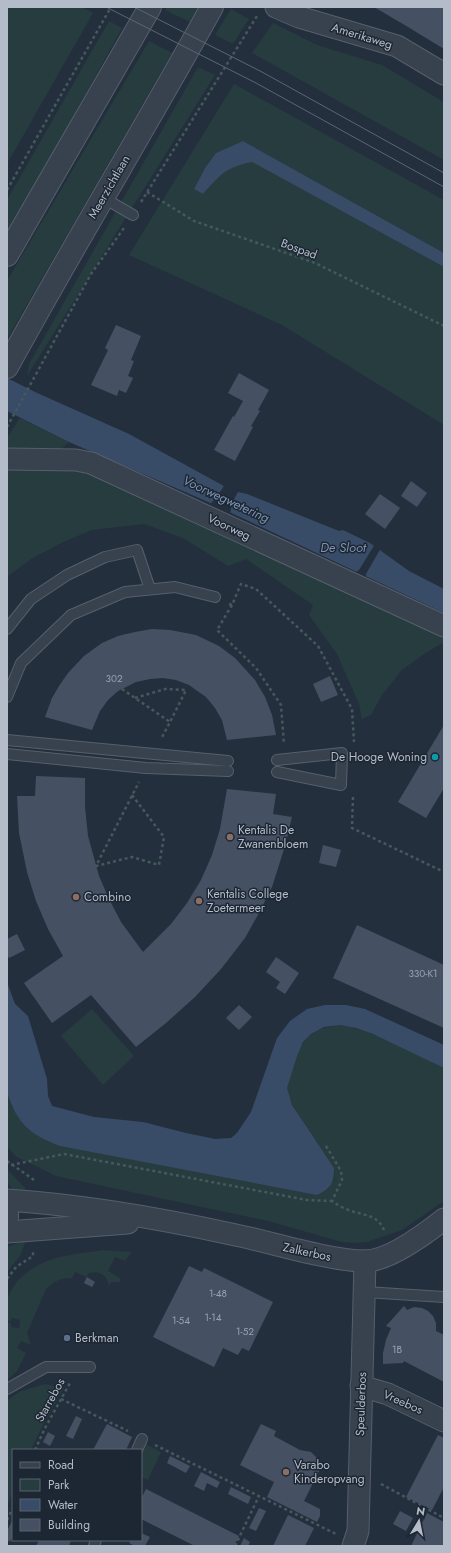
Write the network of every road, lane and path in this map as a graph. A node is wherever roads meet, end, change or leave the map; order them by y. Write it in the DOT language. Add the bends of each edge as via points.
graph roads {
  1 [pos="111,7"];
  2 [pos="150,7"];
  3 [pos="212,7"];
  4 [pos="267,10"];
  5 [pos="247,32"];
  6 [pos="444,74"];
  7 [pos="7,190"];
  8 [pos="147,192"];
  9 [pos="102,197"];
  10 [pos="133,215"];
  11 [pos="7,255"];
  12 [pos="444,326"];
  13 [pos="8,365"];
  14 [pos="29,387"];
  15 [pos="7,427"];
  16 [pos="7,459"];
  17 [pos="150,589"];
  18 [pos="216,597"];
  19 [pos="232,605"];
  20 [pos="444,626"];
  21 [pos="7,629"];
  22 [pos="122,689"];
  23 [pos="7,697"];
  24 [pos="135,698"];
  25 [pos="170,722"];
  26 [pos="7,740"];
  27 [pos="160,741"];
  28 [pos="354,744"];
  29 [pos="7,754"];
  30 [pos="281,760"];
  31 [pos="146,768"];
  32 [pos="277,772"];
  33 [pos="353,794"];
  34 [pos="132,795"];
  35 [pos="444,872"];
  36 [pos="326,1146"];
  37 [pos="11,1165"];
  38 [pos="7,1200"];
  39 [pos="332,1201"];
  40 [pos="7,1210"];
  41 [pos="7,1218"];
  42 [pos="444,1219"];
  43 [pos="161,1220"];
  44 [pos="7,1232"];
  45 [pos="392,1252"];
  46 [pos="365,1261"];
  47 [pos="365,1292"];
  48 [pos="444,1297"];
  49 [pos="90,1367"];
  50 [pos="361,1386"];
  51 [pos="7,1389"];
  52 [pos="61,1399"];
  53 [pos="444,1421"];
  54 [pos="142,1439"];
  55 [pos="35,1449"];
  56 [pos="137,1449"];
  57 [pos="359,1473"];
  58 [pos="259,1496"];
  59 [pos="12,1510"];
  60 [pos="444,1518"];
  61 [pos="7,1520"];
  62 [pos="354,1545"];
  63 [pos="235,1546"];
  1 -- 7 [label="path"];
  2 -- 11 [label="street"];
  3 -- 9 [label="street, Meerzichtlaan"];
  4 -- 5 [label="path"];
  4 -- 6 [label="street, Amerikaweg" via="397,46"];
  8 -- 12 [label="path, Bospad" via="194,221 315,263"];
  9 -- 10 [label="lane"];
  9 -- 13 [label="street, Meerzichtlaan"];
  14 -- 15 [label="path"];
  16 -- 20 [label="street, Voorweg" via="76,460 91,463"];
  17 -- 18 [label="lane" via="175,587"];
  17 -- 21 [label="lane" via="137,550 105,557 67,575 31,599"];
  17 -- 23 [label="lane" via="125,592 72,615 21,663"];
  18 -- 19 [label="path"];
  19 -- 28 [label="path" via="241,584 256,590 318,646 352,709"];
  19 -- 30 [label="path" via="217,630 256,668 281,705"];
  22 -- 24 [label="path"];
  24 -- 25 [label="path"];
  24 -- 25 [label="path" via="165,689 186,690"];
  25 -- 27 [label="path"];
  26 -- 31 [label="lane" via="228,766"];
  29 -- 31 [label="lane"];
  30 -- 32 [label="lane" via="342,753 341,785"];
  31 -- 34 [label="path"];
  33 -- 35 [label="path" via="352,828"];
  34 -- 34 [label="path" via="129,801 96,866 132,857 159,866 164,837"];
  36 -- 39 [label="path" via="341,1171 342,1180"];
  37 -- 39 [label="path" via="64,1154 307,1200"];
  38 -- 43 [label="street, Zalkerbos" via="73,1206"];
  39 -- 45 [label="path" via="346,1209 369,1215 383,1224"];
  40 -- 41 [label="street"];
  42 -- 45 [label="street, Zalkerbos" via="421,1237"];
  43 -- 44 [label="street, Zalkerbos"];
  43 -- 46 [label="street, Zalkerbos" via="330,1257"];
  45 -- 46 [label="street, Zalkerbos"];
  46 -- 47 [label="street, Speulderbos"];
  47 -- 48 [label="lane"];
  47 -- 50 [label="street, Speulderbos"];
  49 -- 51 [label="lane" via="46,1367"];
  49 -- 52 [label="path, Starrebos" via="75,1374"];
  50 -- 53 [label="street, Vreebos" via="388,1394"];
  50 -- 57 [label="street, Speulderbos"];
  52 -- 54 [label="path"];
  52 -- 55 [label="path, Starrebos"];
  54 -- 56 [label="lane"];
  54 -- 58 [label="path"];
  57 -- 60 [label="path"];
  57 -- 62 [label="street, Speulderbos" via="358,1531"];
  58 -- 62 [label="path"];
  58 -- 63 [label="path"];
  59 -- 61 [label="path"];
}
